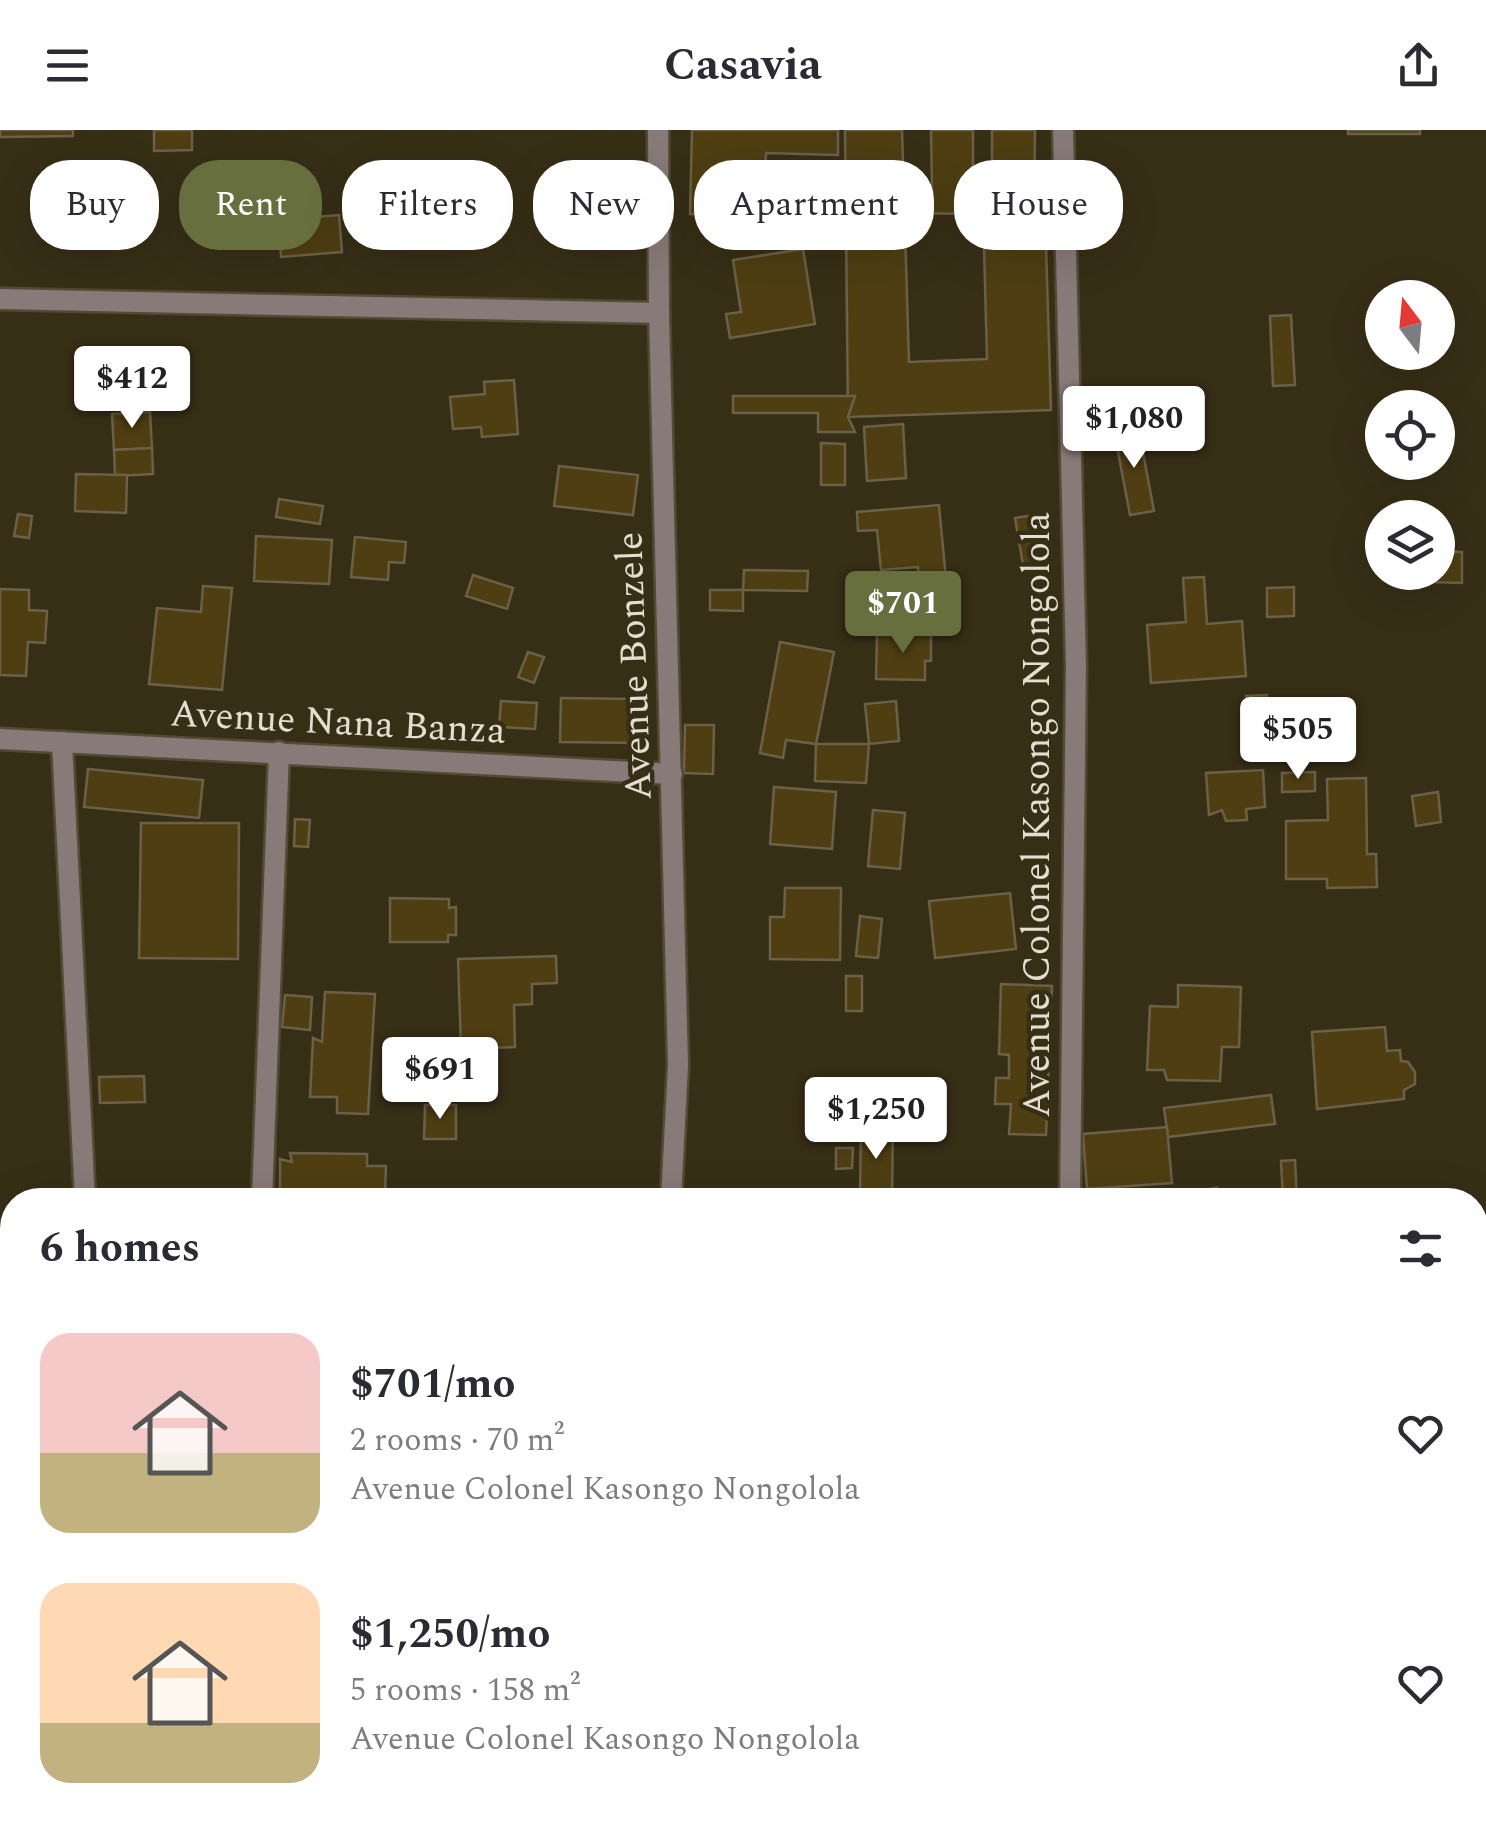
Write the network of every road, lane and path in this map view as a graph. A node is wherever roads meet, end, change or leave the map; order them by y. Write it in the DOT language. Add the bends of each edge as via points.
graph roads {
  1 [pos="658,130"];
  2 [pos="1063,130"];
  3 [pos="0,299"];
  4 [pos="659,313"];
  5 [pos="0,739"];
  6 [pos="62,742"];
  7 [pos="278,752"];
  8 [pos="672,774"];
  9 [pos="84,1188"];
  10 [pos="262,1188"];
  11 [pos="671,1188"];
  12 [pos="1070,1188"];
  1 -- 4 [label="street, Avenue Bonzele"];
  2 -- 12 [label="street, Avenue Colonel Kasongo Nongolola" via="1076,664"];
  3 -- 4 [label="street"];
  4 -- 8 [label="street, Avenue Bonzele"];
  5 -- 6 [label="street, Avenue Nana Banza"];
  6 -- 7 [label="street, Avenue Nana Banza"];
  6 -- 9 [label="street"];
  7 -- 8 [label="street, Avenue Nana Banza"];
  7 -- 10 [label="street"];
  8 -- 11 [label="street, Avenue Bonzele" via="678,1065"];
}
